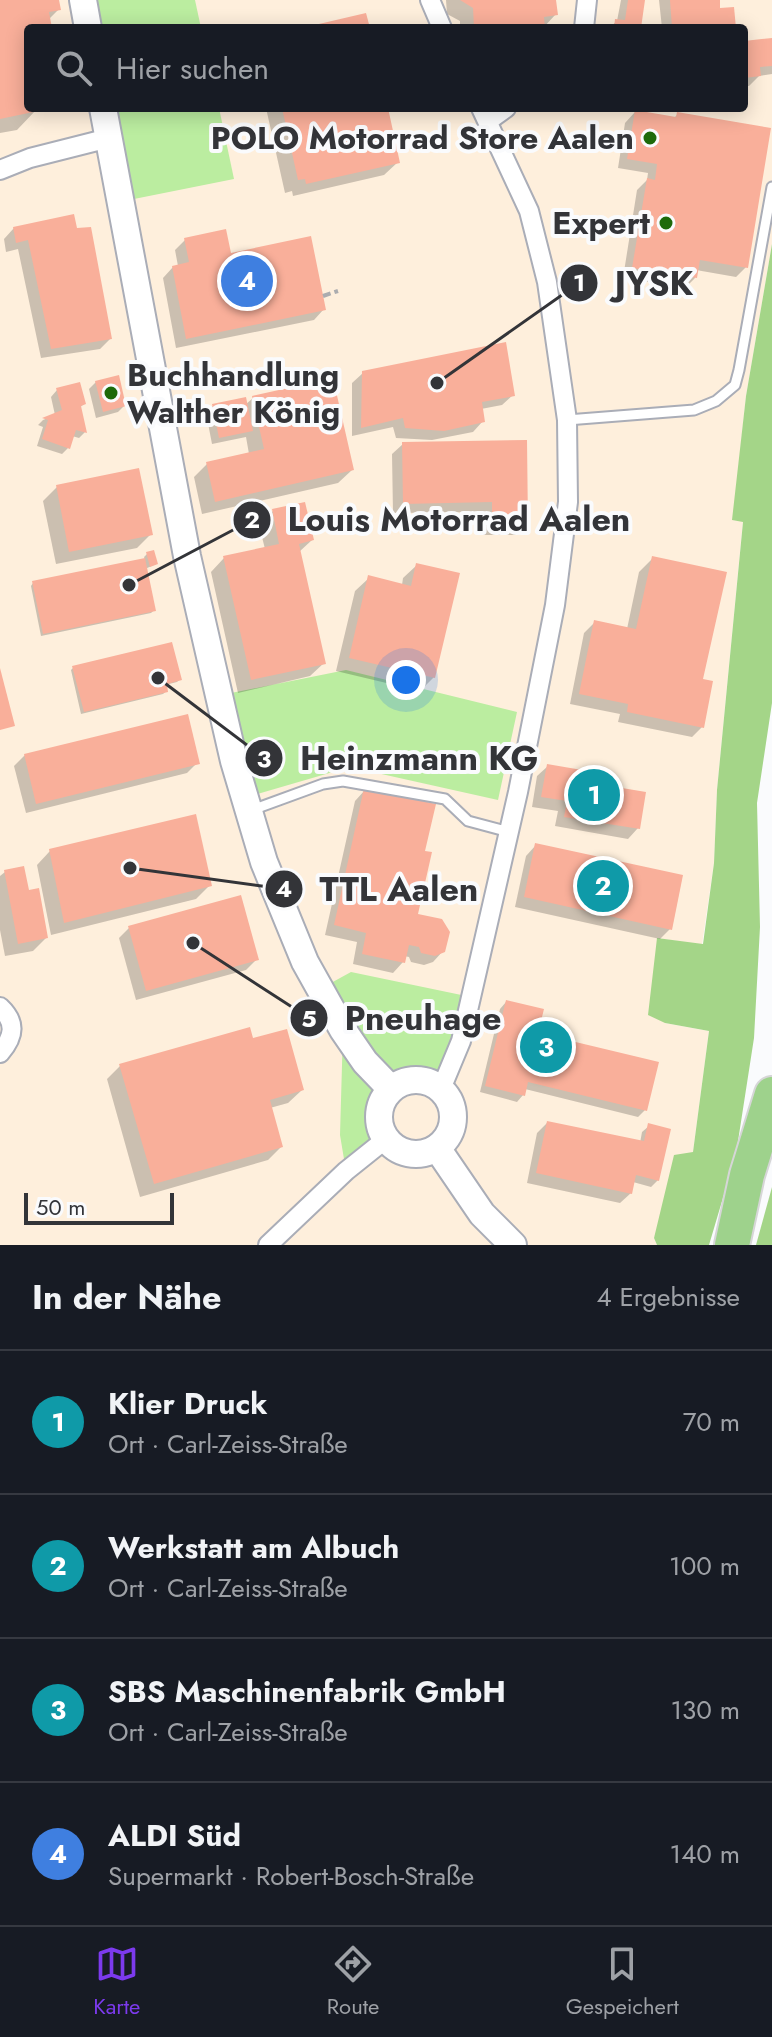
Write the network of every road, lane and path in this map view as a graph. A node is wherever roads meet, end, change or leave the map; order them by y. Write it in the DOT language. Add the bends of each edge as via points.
graph roads {
  1 [pos="83,0"];
  2 [pos="430,0"];
  3 [pos="587,0"];
  4 [pos="87,24"];
  5 [pos="440,24"];
  6 [pos="584,24"];
  7 [pos="104,112"];
  8 [pos="484,114"];
  9 [pos="109,138"];
  10 [pos="0,170"];
  11 [pos="772,187"];
  12 [pos="338,291"];
  13 [pos="323,296"];
  14 [pos="567,420"];
  15 [pos="248,811"];
  16 [pos="509,832"];
  17 [pos="0,1007"];
  18 [pos="0,1053"];
  19 [pos="391,1089"];
  20 [pos="441,1089"];
  21 [pos="772,1094"];
  22 [pos="386,1139"];
  23 [pos="772,1144"];
  24 [pos="437,1148"];
  25 [pos="734,1233"];
  26 [pos="268,1245"];
  27 [pos="513,1245"];
  1 -- 4 [label="street"];
  2 -- 5 [label="street"];
  3 -- 6 [label="street"];
  7 -- 9 [label="street"];
  8 -- 14 [label="street" via="529,211 547,282"];
  9 -- 10 [label="street"];
  9 -- 15 [label="street" via="187,556"];
  11 -- 14 [label="lane" via="735,385 694,410"];
  12 -- 13 [label="path"];
  14 -- 16 [label="street" via="568,502 555,605"];
  15 -- 16 [label="lane" via="343,781 445,799 468,821"];
  15 -- 19 [label="street" via="305,962 343,1030"];
  16 -- 20 [label="street" via="461,1041"];
  17 -- 18 [label="street" via="12,1026 11,1042"];
  19 -- 20 [label="street" via="417,1079"];
  19 -- 22 [label="street" via="379,1111"];
  20 -- 24 [label="street" via="454,1119"];
  21 -- 25 [label="highway"];
  22 -- 24 [label="street" via="410,1154"];
  22 -- 26 [label="street"];
  23 -- 25 [label="highway"];
  24 -- 27 [label="street" via="482,1214"];
}
